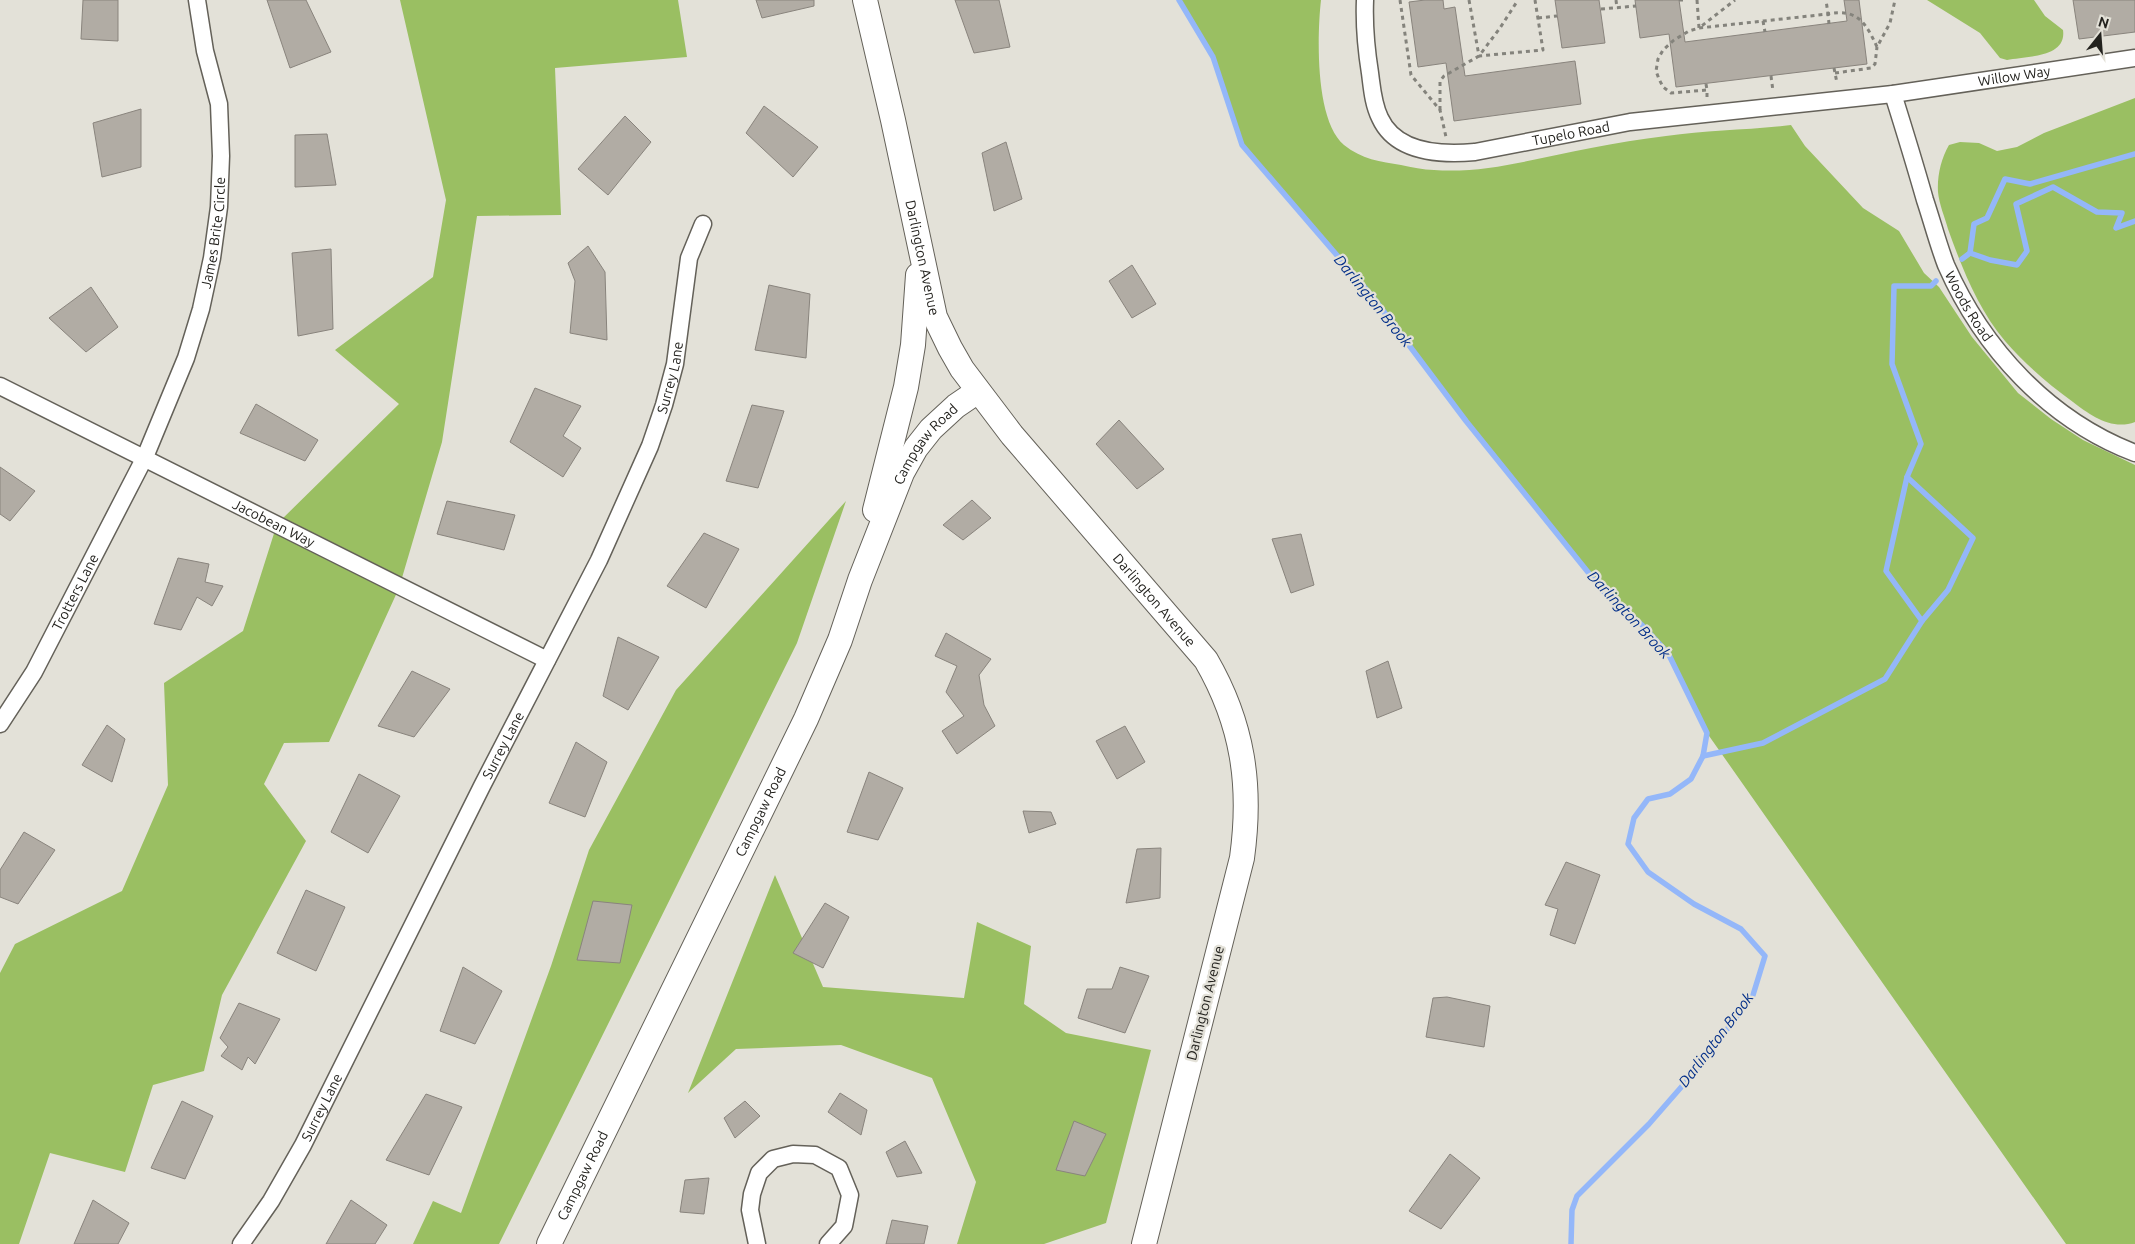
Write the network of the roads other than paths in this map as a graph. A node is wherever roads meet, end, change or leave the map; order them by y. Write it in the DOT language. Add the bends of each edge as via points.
graph roads {
  1 [pos="197,0"];
  2 [pos="865,0"];
  3 [pos="1365,0"];
  4 [pos="2135,58"];
  5 [pos="1893,94"];
  6 [pos="704,224"];
  7 [pos="920,244"];
  8 [pos="0,386"];
  9 [pos="978,391"];
  10 [pos="2135,453"];
  11 [pos="145,458"];
  12 [pos="860,580"];
  13 [pos="547,660"];
  14 [pos="0,724"];
  15 [pos="241,1244"];
  16 [pos="549,1244"];
  17 [pos="757,1244"];
  18 [pos="828,1244"];
  19 [pos="1144,1244"];
  1 -- 11 [label="street, James Brite Circle" via="205,51 219,104 219,207 201,309 186,358"];
  2 -- 7 [label="main road, Darlington Avenue"];
  3 -- 5 [label="street, Tupelo Road" via="1364,25 1373,97 1380,119 1396,138 1407,145 1446,153 1475,152 1630,122"];
  4 -- 5 [label="street, Willow Way"];
  5 -- 10 [label="street, Woods Road" via="1946,263 1975,320 1994,348 2041,396 2093,432"];
  6 -- 13 [label="street, Surrey Lane" via="688,258 675,364 650,446 599,560"];
  7 -- 9 [label="main road, Darlington Avenue" via="935,317 962,369"];
  7 -- 12 [label="main road" via="912,353 906,387"];
  8 -- 11 [label="street, Jacobean Way"];
  9 -- 12 [label="main road, Campgaw Road" via="956,406 916,448 902,473"];
  9 -- 19 [label="main road, Darlington Avenue" via="1206,660 1227,702 1242,758 1246,827 1242,858"];
  11 -- 13 [label="street, Jacobean Way"];
  11 -- 14 [label="street, Trotters Lane" via="34,672"];
  12 -- 16 [label="main road, Campgaw Road" via="840,640 806,719"];
  13 -- 15 [label="street, Surrey Lane" via="304,1145"];
  17 -- 18 [label="street" via="750,1210 759,1174 773,1159 793,1154 815,1155 839,1168 850,1195 844,1226"];
}
